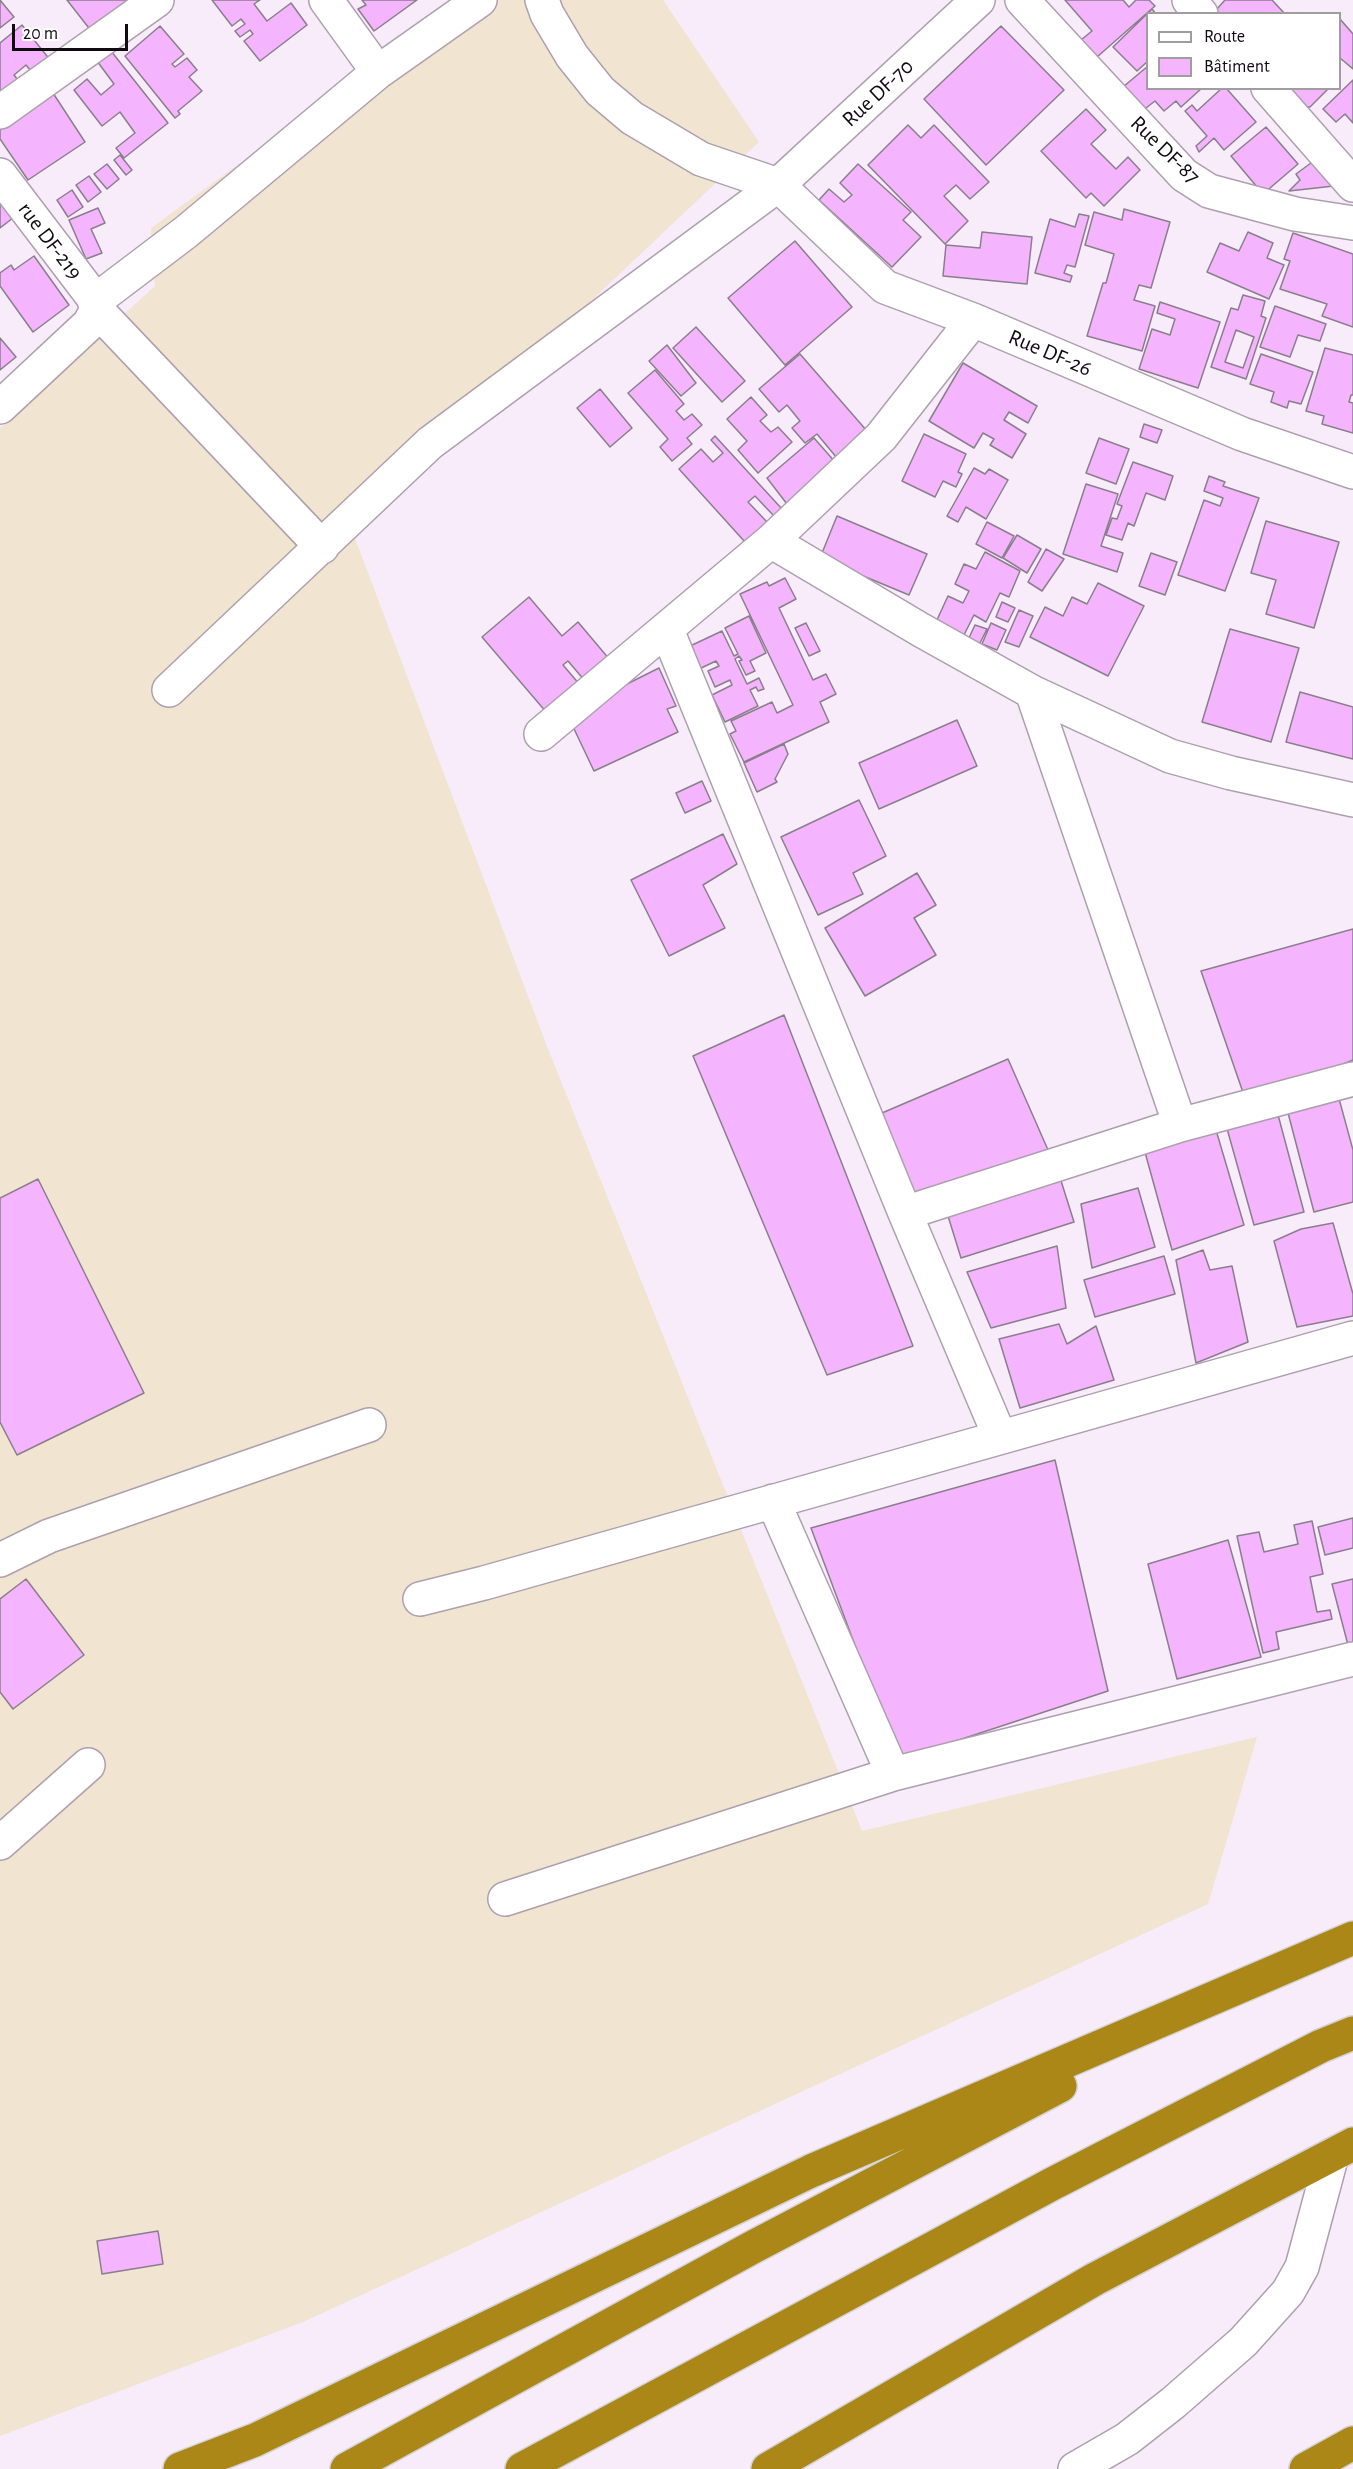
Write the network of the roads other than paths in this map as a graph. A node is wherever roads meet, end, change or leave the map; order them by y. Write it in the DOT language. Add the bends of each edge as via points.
graph roads {
  1 [pos="157,0"];
  2 [pos="326,0"];
  3 [pos="480,0"];
  4 [pos="542,0"];
  5 [pos="978,0"];
  6 [pos="1022,0"];
  7 [pos="1189,0"];
  8 [pos="1199,12"];
  9 [pos="378,72"];
  10 [pos="1270,90"];
  11 [pos="0,112"];
  12 [pos="0,175"];
  13 [pos="778,185"];
  14 [pos="1353,185"];
  15 [pos="1353,223"];
  16 [pos="96,305"];
  17 [pos="973,320"];
  18 [pos="0,407"];
  19 [pos="1353,472"];
  20 [pos="771,541"];
  21 [pos="322,547"];
  22 [pos="667,630"];
  23 [pos="169,690"];
  24 [pos="1032,692"];
  25 [pos="541,734"];
  26 [pos="1353,800"];
  27 [pos="1353,1079"];
  28 [pos="1180,1125"];
  29 [pos="905,1213"];
  30 [pos="1353,1338"];
  31 [pos="369,1425"];
  32 [pos="1000,1437"];
  33 [pos="773,1501"];
  34 [pos="0,1560"];
  35 [pos="420,1599"];
  36 [pos="1353,1659"];
  37 [pos="88,1765"];
  38 [pos="893,1774"];
  39 [pos="0,1843"];
  40 [pos="505,1899"];
  41 [pos="1353,1938"];
  42 [pos="1282,1969"];
  43 [pos="1353,2032"];
  44 [pos="1342,2150"];
  45 [pos="1353,2443"];
  46 [pos="180,2469"];
  47 [pos="347,2469"];
  48 [pos="522,2469"];
  49 [pos="768,2469"];
  50 [pos="1075,2469"];
  51 [pos="1306,2469"];
  1 -- 11 [label="street"];
  2 -- 9 [label="street"];
  3 -- 9 [label="street"];
  4 -- 13 [label="street" via="572,56 600,91 632,118 701,159"];
  5 -- 13 [label="street, Rue DF-70"];
  6 -- 15 [label="street, Rue DF-87" via="1184,175 1209,191 1295,214"];
  7 -- 8 [label="street"];
  9 -- 16 [label="street"];
  10 -- 14 [label="street"];
  12 -- 16 [label="street, rue DF-219"];
  13 -- 17 [label="street, Rue DF-26" via="885,287"];
  13 -- 21 [label="street, Rue DF-70" via="430,443"];
  16 -- 18 [label="street" via="89,324"];
  16 -- 21 [label="street, rue DF-219"];
  17 -- 19 [label="street, Rue DF-26" via="1242,434"];
  17 -- 20 [label="street" via="881,437"];
  20 -- 22 [label="street"];
  20 -- 24 [label="street"];
  21 -- 23 [label="street, Rue DF-70"];
  22 -- 25 [label="street"];
  22 -- 29 [label="street"];
  24 -- 26 [label="street" via="1170,756"];
  24 -- 28 [label="street"];
  27 -- 28 [label="street"];
  28 -- 29 [label="street"];
  29 -- 32 [label="street"];
  30 -- 32 [label="street"];
  31 -- 34 [label="street" via="49,1536"];
  32 -- 33 [label="street"];
  33 -- 35 [label="street"];
  33 -- 38 [label="street"];
  36 -- 38 [label="street"];
  37 -- 39 [label="street"];
  38 -- 40 [label="street"];
  41 -- 42 [label="highway"];
  42 -- 46 [label="highway" via="811,2171 266,2434"];
  42 -- 47 [label="highway" via="753,2247"];
  43 -- 48 [label="highway" via="1052,2184"];
  44 -- 49 [label="highway" via="1095,2280"];
  44 -- 50 [label="street" via="1302,2267 1288,2292 1243,2342 1173,2403 1127,2439"];
  45 -- 51 [label="highway"];
}
